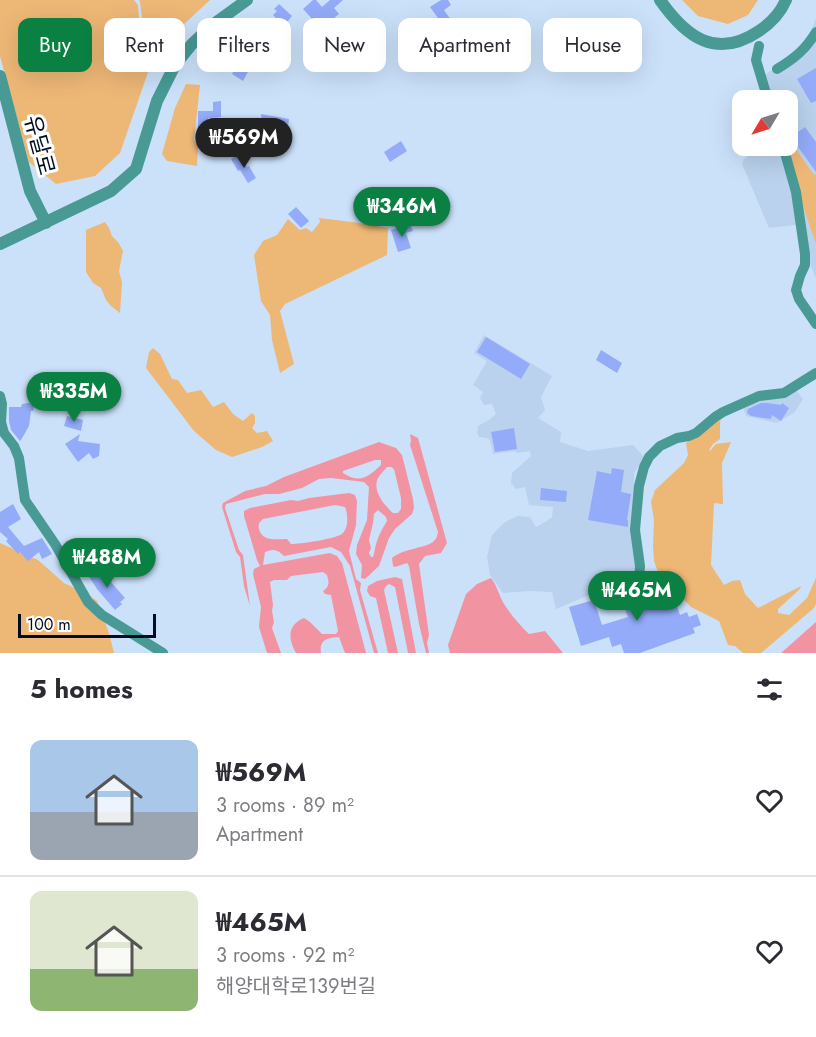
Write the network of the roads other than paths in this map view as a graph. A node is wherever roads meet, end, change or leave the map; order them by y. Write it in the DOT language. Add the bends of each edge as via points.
graph roads {
  1 [pos="247,0"];
  2 [pos="660,0"];
  3 [pos="786,0"];
  4 [pos="816,32"];
  5 [pos="759,46"];
  6 [pos="777,69"];
  7 [pos="0,76"];
  8 [pos="765,90"];
  9 [pos="786,156"];
  10 [pos="46,223"];
  11 [pos="0,244"];
  12 [pos="816,324"];
  13 [pos="816,373"];
  14 [pos="0,396"];
  15 [pos="639,580"];
  16 [pos="164,653"];
  1 -- 10 [label="street" via="211,26 175,65 157,101 136,169 111,191"];
  2 -- 3 [label="street" via="688,32 716,44 733,44 767,25"];
  4 -- 6 [label="street" via="801,52"];
  5 -- 8 [label="street" via="756,60"];
  7 -- 10 [label="street, 유달로" via="30,191"];
  9 -- 12 [label="street" via="796,192 805,254 796,290"];
  10 -- 11 [label="street"];
  13 -- 15 [label="street" via="784,393 759,396 723,412 696,433 660,446 649,457 639,486 635,530"];
  14 -- 16 [label="street" via="1,422 19,458 26,500 88,602"];
}
